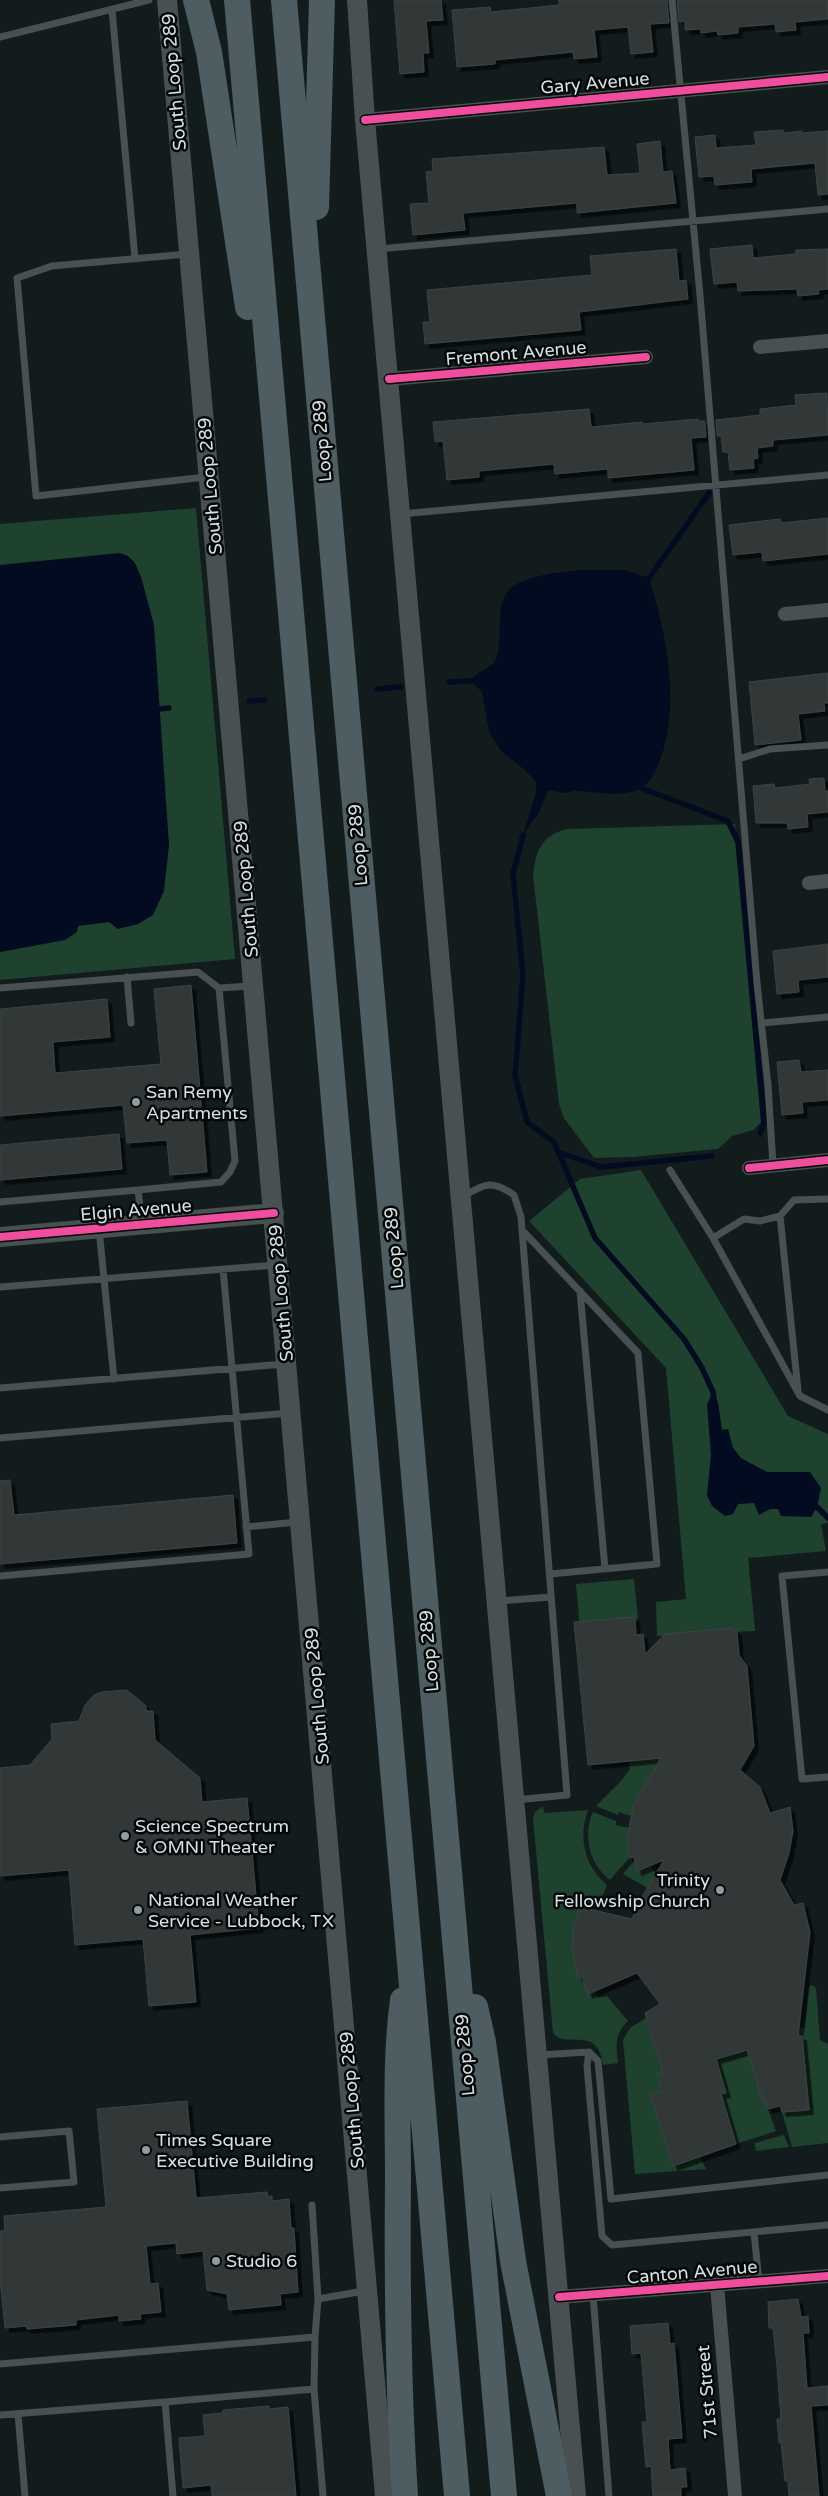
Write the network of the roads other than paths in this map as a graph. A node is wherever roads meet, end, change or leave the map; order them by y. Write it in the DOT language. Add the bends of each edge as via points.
graph roads {
  1 [pos="149,0"];
  2 [pos="167,0"];
  3 [pos="196,0"];
  4 [pos="237,0"];
  5 [pos="284,0"];
  6 [pos="322,0"];
  7 [pos="357,0"];
  8 [pos="672,0"];
  9 [pos="112,10"];
  10 [pos="0,37"];
  11 [pos="828,77"];
  12 [pos="681,91"];
  13 [pos="365,120"];
  14 [pos="828,209"];
  15 [pos="692,220"];
  16 [pos="377,249"];
  17 [pos="189,254"];
  18 [pos="135,258"];
  19 [pos="311,313"];
  20 [pos="828,341"];
  21 [pos="760,347"];
  22 [pos="646,357"];
  23 [pos="389,379"];
  24 [pos="828,475"];
  25 [pos="209,476"];
  26 [pos="714,485"];
  27 [pos="401,514"];
  28 [pos="828,610"];
  29 [pos="785,614"];
  30 [pos="294,639"];
  31 [pos="828,745"];
  32 [pos="739,759"];
  33 [pos="828,881"];
  34 [pos="809,883"];
  35 [pos="127,977"];
  36 [pos="254,985"];
  37 [pos="0,988"];
  38 [pos="219,988"];
  39 [pos="828,1017"];
  40 [pos="132,1023"];
  41 [pos="762,1023"];
  42 [pos="828,1160"];
  43 [pos="773,1165"];
  44 [pos="749,1168"];
  45 [pos="670,1170"];
  46 [pos="138,1190"];
  47 [pos="461,1198"];
  48 [pos="828,1199"];
  49 [pos="0,1202"];
  50 [pos="274,1213"];
  51 [pos="780,1216"];
  52 [pos="143,1225"];
  53 [pos="99,1228"];
  54 [pos="522,1230"];
  55 [pos="0,1237"];
  56 [pos="713,1238"];
  57 [pos="278,1265"];
  58 [pos="223,1269"];
  59 [pos="104,1279"];
  60 [pos="0,1287"];
  61 [pos="580,1290"];
  62 [pos="287,1364"];
  63 [pos="232,1368"];
  64 [pos="114,1379"];
  65 [pos="0,1388"];
  66 [pos="798,1393"];
  67 [pos="828,1410"];
  68 [pos="292,1413"];
  69 [pos="237,1418"];
  70 [pos="0,1438"];
  71 [pos="301,1522"];
  72 [pos="246,1527"];
  73 [pos="605,1569"];
  74 [pos="828,1572"];
  75 [pos="550,1574"];
  76 [pos="0,1576"];
  77 [pos="551,1596"];
  78 [pos="497,1601"];
  79 [pos="828,1776"];
  80 [pos="515,1800"];
  81 [pos="450,1887"];
  82 [pos="409,1947"];
  83 [pos="589,2052"];
  84 [pos="537,2055"];
  85 [pos="0,2137"];
  86 [pos="828,2175"];
  87 [pos="0,2188"];
  88 [pos="312,2204"];
  89 [pos="828,2225"];
  90 [pos="754,2233"];
  91 [pos="828,2276"];
  92 [pos="759,2282"];
  93 [pos="717,2285"];
  94 [pos="369,2290"];
  95 [pos="593,2295"];
  96 [pos="559,2297"];
  97 [pos="318,2299"];
  98 [pos="315,2337"];
  99 [pos="0,2364"];
  100 [pos="314,2389"];
  101 [pos="165,2402"];
  102 [pos="18,2414"];
  103 [pos="0,2415"];
  104 [pos="25,2496"];
  105 [pos="173,2496"];
  106 [pos="322,2496"];
  107 [pos="385,2496"];
  108 [pos="404,2496"];
  109 [pos="457,2496"];
  110 [pos="504,2496"];
  111 [pos="558,2496"];
  112 [pos="576,2496"];
  113 [pos="609,2496"];
  114 [pos="735,2496"];
  1 -- 9 [label="lane"];
  2 -- 17 [label="main road, South Loop 289"];
  3 -- 30 [label="highway" via="234,205"];
  4 -- 30 [label="highway"];
  5 -- 19 [label="highway, Loop 289"];
  6 -- 19 [label="highway"];
  7 -- 13 [label="main road"];
  8 -- 12 [label="lane"];
  9 -- 10 [label="lane"];
  9 -- 18 [label="lane"];
  11 -- 12 [label="street, Gary Avenue"];
  12 -- 13 [label="street, Gary Avenue"];
  12 -- 15 [label="lane"];
  13 -- 16 [label="main road"];
  14 -- 15 [label="lane"];
  15 -- 16 [label="lane"];
  15 -- 26 [label="lane"];
  16 -- 23 [label="main road"];
  17 -- 18 [label="lane"];
  17 -- 25 [label="main road, South Loop 289"];
  18 -- 25 [label="lane" via="52,266 17,278 36,496"];
  19 -- 81 [label="highway, Loop 289"];
  20 -- 21 [label="street"];
  22 -- 23 [label="street, Fremont Avenue"];
  23 -- 27 [label="main road"];
  24 -- 26 [label="lane"];
  25 -- 36 [label="main road, South Loop 289"];
  26 -- 27 [label="lane"];
  26 -- 32 [label="lane"];
  27 -- 47 [label="main road"];
  28 -- 29 [label="street"];
  30 -- 82 [label="highway"];
  31 -- 32 [label="lane" via="770,749"];
  32 -- 41 [label="lane"];
  33 -- 34 [label="street"];
  35 -- 37 [label="lane"];
  35 -- 38 [label="lane" via="198,972"];
  35 -- 40 [label="lane"];
  36 -- 38 [label="lane"];
  36 -- 50 [label="main road, South Loop 289"];
  38 -- 46 [label="lane" via="235,1161 221,1182"];
  39 -- 41 [label="lane"];
  41 -- 43 [label="lane"];
  42 -- 43 [label="street"];
  43 -- 44 [label="street"];
  45 -- 56 [label="lane"];
  46 -- 49 [label="lane"];
  46 -- 52 [label="lane"];
  47 -- 54 [label="lane" via="481,1186 494,1184 504,1188 514,1195 520,1210"];
  47 -- 78 [label="main road"];
  48 -- 51 [label="lane" via="794,1200"];
  50 -- 52 [label="main road, Elgin Avenue"];
  50 -- 57 [label="main road, South Loop 289"];
  51 -- 56 [label="lane" via="760,1221 744,1219"];
  51 -- 66 [label="lane"];
  52 -- 53 [label="main road, Elgin Avenue"];
  53 -- 55 [label="main road, Elgin Avenue"];
  53 -- 59 [label="lane"];
  54 -- 61 [label="lane"];
  54 -- 75 [label="lane"];
  56 -- 66 [label="lane"];
  57 -- 58 [label="lane"];
  57 -- 62 [label="main road, South Loop 289"];
  58 -- 59 [label="lane"];
  58 -- 63 [label="lane"];
  59 -- 60 [label="lane"];
  59 -- 64 [label="lane"];
  61 -- 73 [label="lane"];
  61 -- 73 [label="lane" via="638,1353 639,1362 657,1564"];
  62 -- 63 [label="lane"];
  62 -- 68 [label="main road, South Loop 289"];
  63 -- 64 [label="lane"];
  63 -- 69 [label="lane"];
  64 -- 65 [label="lane"];
  66 -- 67 [label="lane"];
  68 -- 69 [label="lane"];
  68 -- 71 [label="main road, South Loop 289"];
  69 -- 70 [label="lane"];
  69 -- 72 [label="lane"];
  71 -- 72 [label="lane"];
  71 -- 94 [label="main road, South Loop 289"];
  72 -- 76 [label="lane" via="249,1554"];
  73 -- 75 [label="lane"];
  74 -- 79 [label="lane" via="782,1576 802,1779"];
  75 -- 77 [label="lane"];
  77 -- 78 [label="lane"];
  77 -- 80 [label="lane" via="567,1795"];
  78 -- 80 [label="main road"];
  80 -- 84 [label="main road"];
  81 -- 110 [label="highway, Loop 289"];
  81 -- 111 [label="highway" via="483,2042 513,2261"];
  82 -- 108 [label="highway" via="398,2042 399,2372"];
  82 -- 109 [label="highway"];
  83 -- 84 [label="lane"];
  83 -- 86 [label="lane" via="598,2061 611,2199"];
  83 -- 90 [label="lane" via="587,2066 602,2236 612,2245"];
  84 -- 96 [label="main road"];
  85 -- 87 [label="lane" via="69,2131 74,2182"];
  88 -- 97 [label="lane"];
  89 -- 90 [label="lane"];
  90 -- 92 [label="lane"];
  91 -- 92 [label="street, Canton Avenue"];
  92 -- 93 [label="street, Canton Avenue"];
  93 -- 95 [label="street, Canton Avenue"];
  93 -- 114 [label="street, 71st Street"];
  94 -- 97 [label="lane"];
  94 -- 107 [label="main road, South Loop 289"];
  95 -- 96 [label="street, Canton Avenue"];
  95 -- 113 [label="lane"];
  96 -- 112 [label="main road"];
  97 -- 98 [label="lane"];
  98 -- 99 [label="lane"];
  98 -- 100 [label="lane"];
  100 -- 101 [label="lane"];
  100 -- 106 [label="lane"];
  101 -- 102 [label="lane"];
  101 -- 105 [label="lane"];
  102 -- 103 [label="lane"];
  102 -- 104 [label="lane"];
}
